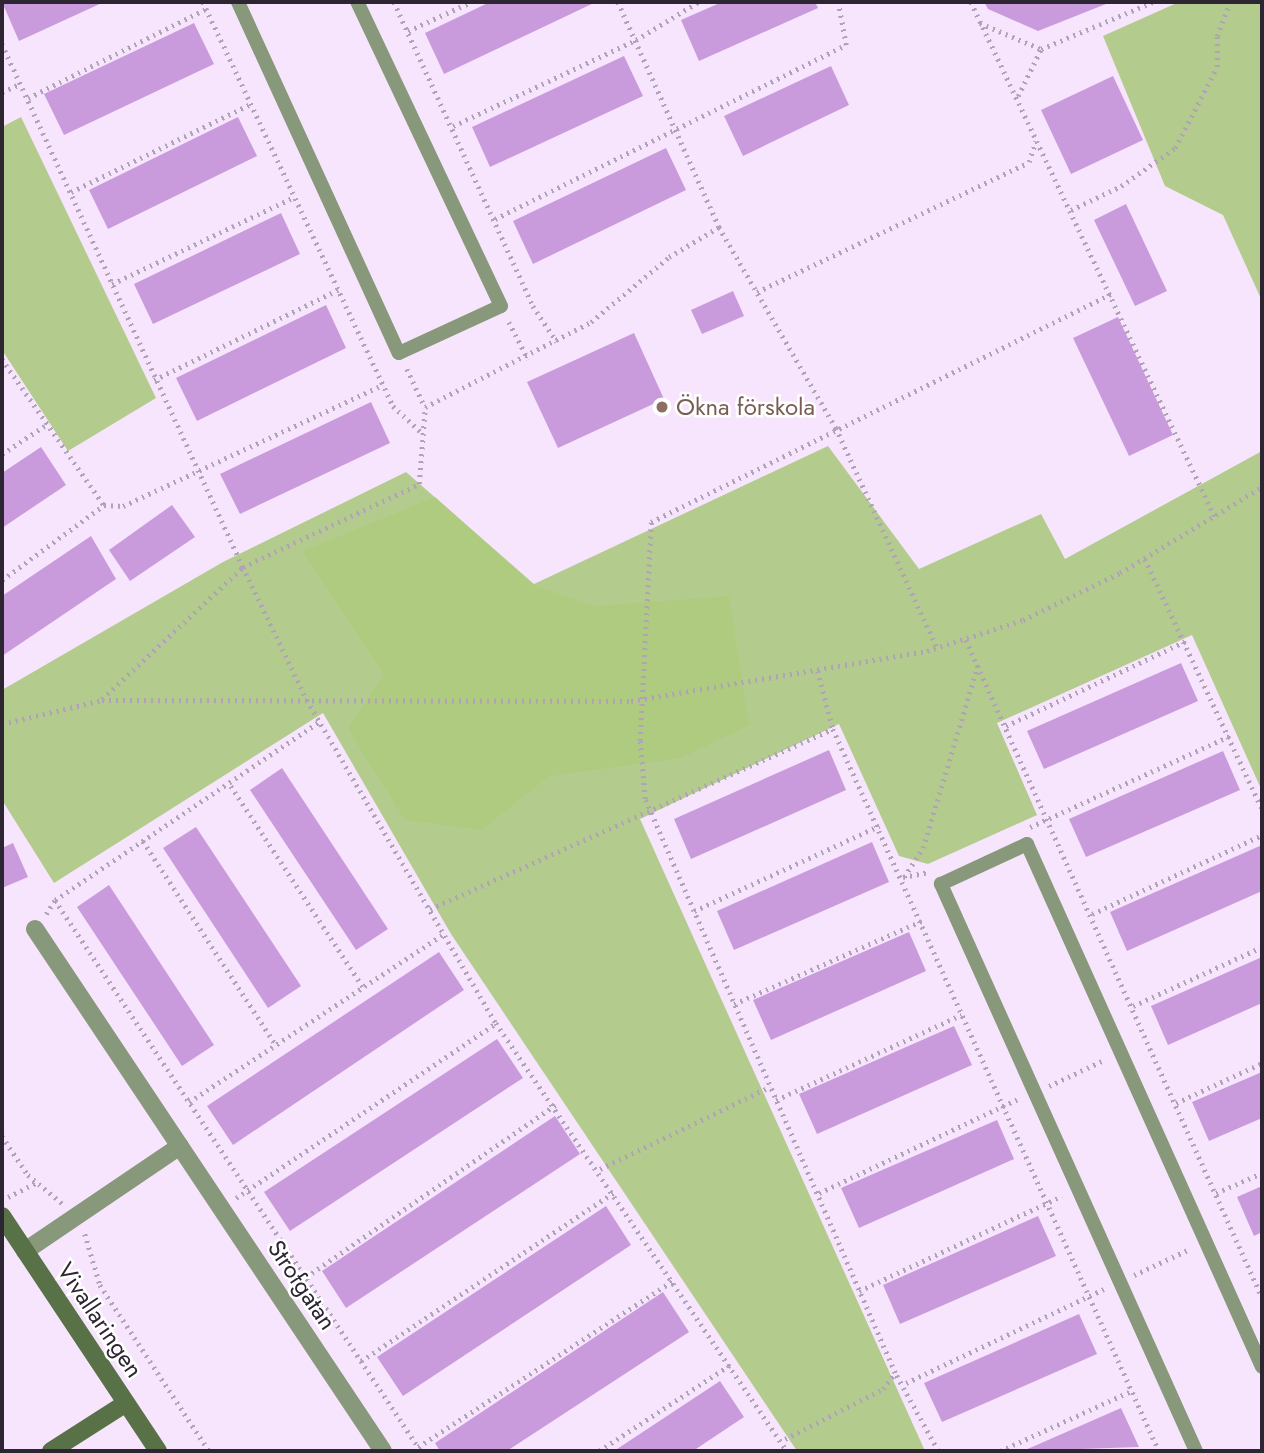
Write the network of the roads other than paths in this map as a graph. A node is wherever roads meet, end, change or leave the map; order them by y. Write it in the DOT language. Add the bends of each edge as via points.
graph roads {
  1 [pos="237,2"];
  2 [pos="356,2"];
  3 [pos="35,929"];
  4 [pos="180,1146"];
  5 [pos="3,1207"];
  6 [pos="25,1251"];
  7 [pos="1262,1367"];
  8 [pos="126,1403"];
  9 [pos="51,1451"];
  10 [pos="158,1451"];
  11 [pos="383,1451"];
  12 [pos="1196,1451"];
  1 -- 2 [label="lane" via="399,353 501,306"];
  3 -- 4 [label="street, Strofgatan"];
  4 -- 6 [label="street"];
  4 -- 11 [label="street, Strofgatan"];
  5 -- 6 [label="street, Vivallaringen"];
  6 -- 8 [label="street, Vivallaringen"];
  7 -- 12 [label="lane" via="1027,844 941,884"];
  8 -- 9 [label="street"];
  8 -- 10 [label="street, Vivallaringen"];
}
